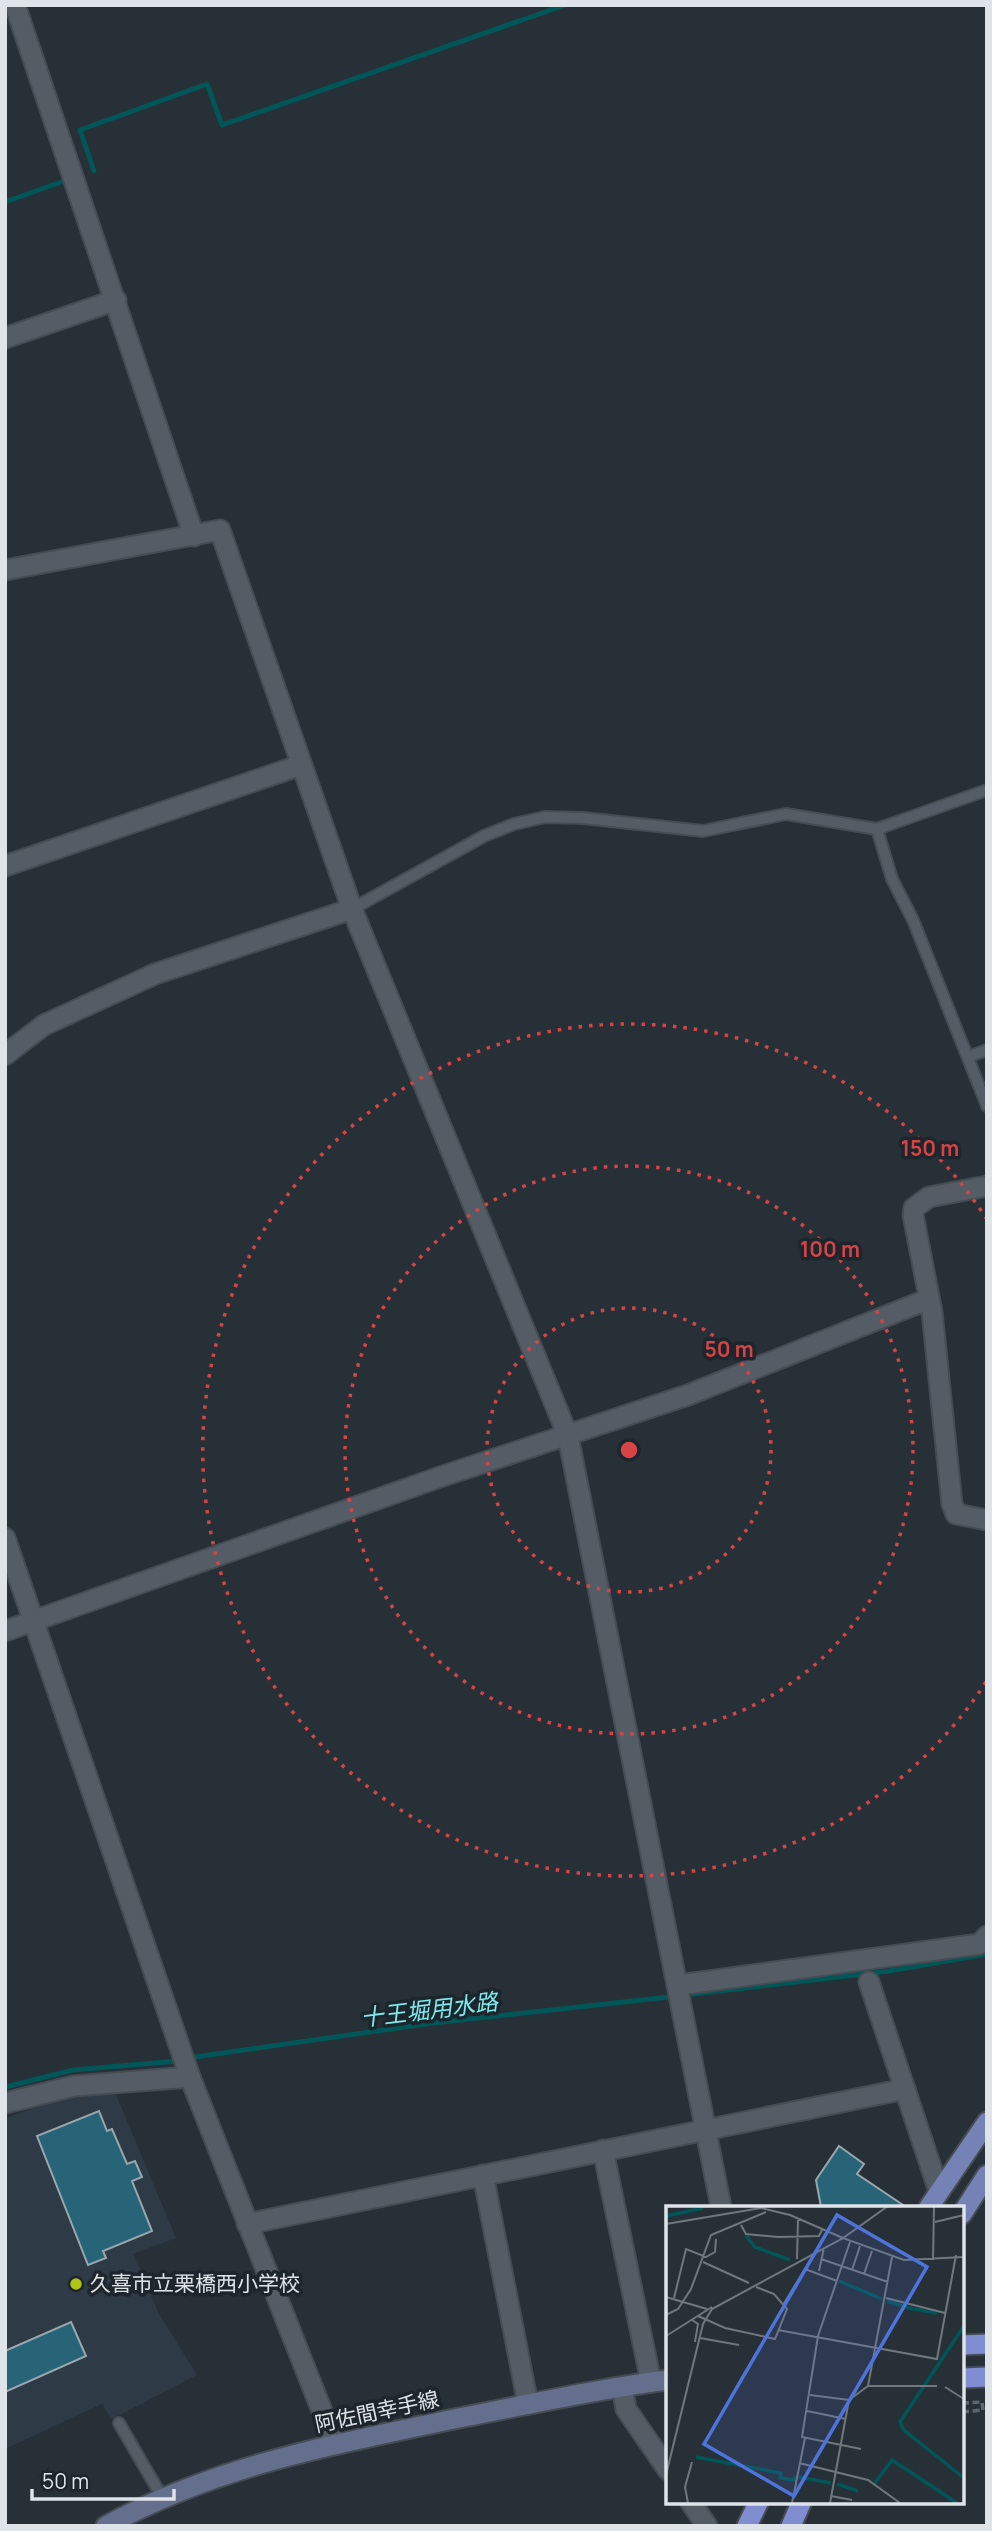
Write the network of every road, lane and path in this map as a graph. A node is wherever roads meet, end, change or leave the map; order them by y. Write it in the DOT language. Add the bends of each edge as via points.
graph roads {
  1 [pos="15,5"];
  2 [pos="116,300"];
  3 [pos="5,338"];
  4 [pos="194,536"];
  5 [pos="5,570"];
  6 [pos="301,765"];
  7 [pos="987,790"];
  8 [pos="877,829"];
  9 [pos="5,866"];
  10 [pos="352,909"];
  11 [pos="987,1051"];
  12 [pos="5,1055"];
  13 [pos="970,1056"];
  14 [pos="987,1106"];
  15 [pos="987,1186"];
  16 [pos="929,1299"];
  17 [pos="568,1436"];
  18 [pos="987,1520"];
  19 [pos="5,1538"];
  20 [pos="34,1621"];
  21 [pos="5,1631"];
  22 [pos="987,1936"];
  23 [pos="869,1982"];
  24 [pos="679,1985"];
  25 [pos="190,2077"];
  26 [pos="905,2090"];
  27 [pos="5,2103"];
  28 [pos="987,2122"];
  29 [pos="705,2129"];
  30 [pos="603,2150"];
  31 [pos="483,2175"];
  32 [pos="987,2175"];
  33 [pos="934,2199"];
  34 [pos="721,2206"];
  35 [pos="964,2211"];
  36 [pos="247,2224"];
  37 [pos="987,2344"];
  38 [pos="964,2345"];
  39 [pos="987,2377"];
  40 [pos="964,2378"];
  41 [pos="660,2381"];
  42 [pos="622,2387"];
  43 [pos="964,2403"];
  44 [pos="528,2404"];
  45 [pos="964,2412"];
  46 [pos="119,2423"];
  47 [pos="335,2444"];
  48 [pos="666,2467"];
  49 [pos="162,2497"];
  50 [pos="691,2503"];
  51 [pos="758,2503"];
  52 [pos="801,2503"];
  53 [pos="106,2526"];
  54 [pos="708,2526"];
  55 [pos="747,2526"];
  56 [pos="790,2526"];
  1 -- 2 [label="street"];
  2 -- 3 [label="street"];
  2 -- 4 [label="street"];
  4 -- 5 [label="street"];
  4 -- 6 [label="street" via="220,530"];
  6 -- 9 [label="street"];
  6 -- 10 [label="street"];
  7 -- 8 [label="lane"];
  8 -- 10 [label="lane" via="786,814 703,831 545,817 484,836"];
  8 -- 13 [label="lane" via="892,879"];
  10 -- 12 [label="street" via="155,974 44,1025"];
  10 -- 17 [label="street"];
  11 -- 13 [label="lane"];
  13 -- 14 [label="lane"];
  15 -- 16 [label="street" via="929,1197 914,1208"];
  16 -- 17 [label="street" via="688,1395"];
  16 -- 18 [label="street" via="952,1504 956,1514"];
  17 -- 20 [label="street"];
  17 -- 24 [label="street"];
  19 -- 20 [label="street"];
  20 -- 21 [label="street"];
  20 -- 25 [label="street"];
  22 -- 24 [label="street" via="980,1944"];
  23 -- 26 [label="street"];
  24 -- 29 [label="street"];
  25 -- 27 [label="street" via="74,2086"];
  25 -- 36 [label="street"];
  26 -- 29 [label="street"];
  26 -- 33 [label="street"];
  28 -- 33 [label="main road"];
  29 -- 30 [label="street"];
  29 -- 34 [label="street"];
  30 -- 31 [label="street"];
  30 -- 41 [label="street"];
  31 -- 36 [label="street"];
  31 -- 44 [label="street"];
  32 -- 35 [label="main road"];
  36 -- 47 [label="street"];
  37 -- 38 [label="highway"];
  39 -- 40 [label="highway"];
  41 -- 42 [label="main road, 阿佐間幸手線"];
  42 -- 44 [label="main road, 阿佐間幸手線"];
  42 -- 48 [label="street" via="626,2409"];
  43 -- 45 [label="path" via="982,2402 983,2410"];
  44 -- 47 [label="main road, 阿佐間幸手線"];
  46 -- 49 [label="lane"];
  47 -- 49 [label="main road, 阿佐間幸手線" via="220,2475"];
  49 -- 53 [label="main road, 阿佐間幸手線"];
  50 -- 54 [label="street"];
  51 -- 55 [label="highway"];
  52 -- 56 [label="highway"];
}
